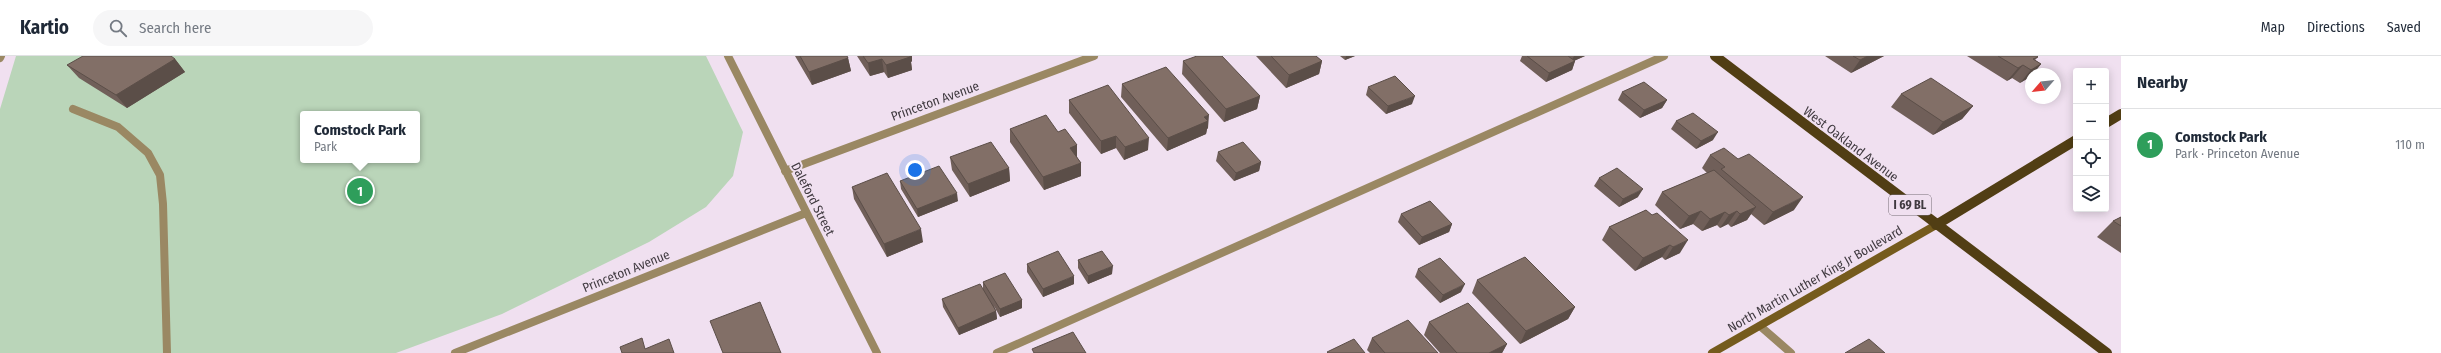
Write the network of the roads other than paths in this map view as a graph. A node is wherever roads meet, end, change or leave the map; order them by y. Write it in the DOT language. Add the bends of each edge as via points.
graph roads {
  1 [pos="728,56"];
  2 [pos="1094,56"];
  3 [pos="1664,56"];
  4 [pos="1715,56"];
  5 [pos="73,109"];
  6 [pos="2121,114"];
  7 [pos="2109,120"];
  8 [pos="2073,142"];
  9 [pos="785,171"];
  10 [pos="806,213"];
  11 [pos="1936,225"];
  12 [pos="1760,326"];
  13 [pos="167,353"];
  14 [pos="455,353"];
  15 [pos="877,353"];
  16 [pos="997,353"];
  17 [pos="1712,353"];
  18 [pos="1791,353"];
  19 [pos="2106,353"];
  1 -- 9 [label="street, Daleford Street"];
  2 -- 9 [label="street, Princeton Avenue"];
  3 -- 16 [label="street"];
  4 -- 11 [label="main road, West Oakland Avenue / I 69 BL"];
  5 -- 13 [label="street" via="118,127 148,153 160,175"];
  6 -- 7 [label="main road"];
  8 -- 11 [label="main road, North Martin Luther King Jr Boulevard"];
  9 -- 10 [label="street, Daleford Street"];
  10 -- 14 [label="street, Princeton Avenue"];
  10 -- 15 [label="street, Daleford Street"];
  11 -- 12 [label="street, North Martin Luther King Jr Boulevard"];
  11 -- 19 [label="main road, West Oakland Avenue / I 69 BL"];
  12 -- 17 [label="street, North Martin Luther King Jr Boulevard"];
  12 -- 18 [label="street"];
}
